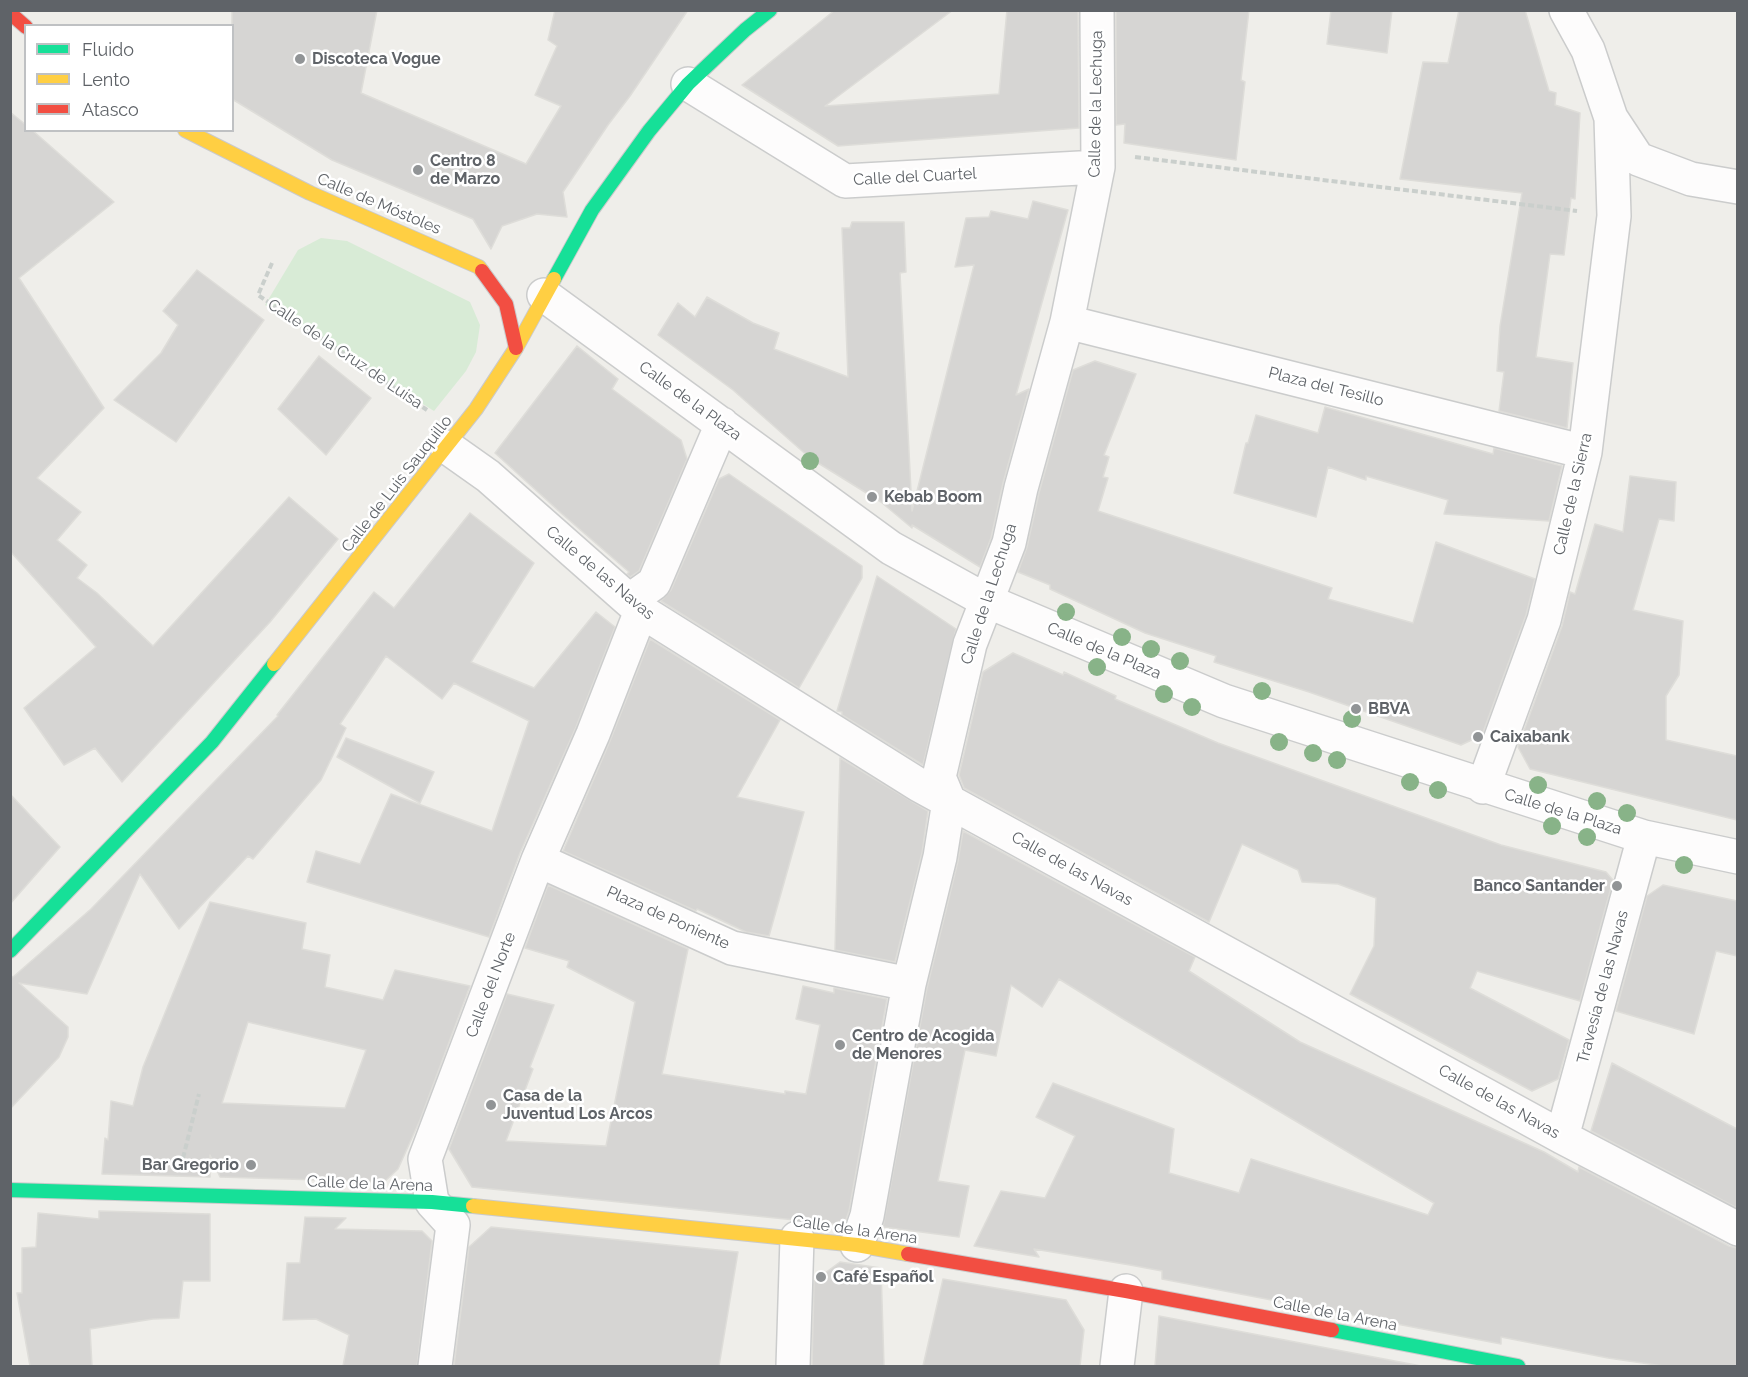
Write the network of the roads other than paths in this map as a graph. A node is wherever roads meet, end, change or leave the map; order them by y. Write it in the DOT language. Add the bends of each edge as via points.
graph roads {
  1 [pos="770,10"];
  2 [pos="1097,10"];
  3 [pos="1566,10"];
  4 [pos="10,13"];
  5 [pos="24,25"];
  6 [pos="688,84"];
  7 [pos="1611,118"];
  8 [pos="188,132"];
  9 [pos="1098,160"];
  10 [pos="1737,187"];
  11 [pos="544,295"];
  12 [pos="1067,322"];
  13 [pos="516,348"];
  14 [pos="722,424"];
  15 [pos="453,440"];
  16 [pos="1585,452"];
  17 [pos="987,601"];
  18 [pos="635,606"];
  19 [pos="1483,787"];
  20 [pos="949,801"];
  21 [pos="1644,837"];
  22 [pos="1737,857"];
  23 [pos="538,860"];
  24 [pos="10,951"];
  25 [pos="909,984"];
  26 [pos="1562,1137"];
  27 [pos="10,1190"];
  28 [pos="432,1202"];
  29 [pos="1737,1229"];
  30 [pos="797,1238"];
  31 [pos="858,1245"];
  32 [pos="1126,1291"];
  33 [pos="435,1366"];
  34 [pos="793,1366"];
  35 [pos="1117,1366"];
  36 [pos="1518,1366"];
  1 -- 6 [label="main road, Calle de Luis Sauquillo"];
  2 -- 9 [label="street, Calle de la Lechuga"];
  3 -- 7 [label="street" via="1588,50"];
  4 -- 5 [label="main road"];
  6 -- 9 [label="street, Calle del Cuartel" via="845,181"];
  6 -- 11 [label="main road, Calle de Luis Sauquillo" via="592,210"];
  7 -- 10 [label="street" via="1638,159 1691,180"];
  7 -- 16 [label="street, Calle de la Sierra" via="1614,216"];
  8 -- 13 [label="main road, Calle de Móstoles" via="310,193 479,267 506,304"];
  9 -- 12 [label="street, Calle de la Lechuga"];
  11 -- 13 [label="main road, Calle de Luis Sauquillo"];
  11 -- 14 [label="street, Calle de la Plaza"];
  12 -- 16 [label="street, Plaza del Tesillo"];
  12 -- 17 [label="street, Calle de la Lechuga" via="1021,488 1010,543"];
  13 -- 15 [label="main road, Calle de Luis Sauquillo"];
  14 -- 17 [label="street, Calle de la Plaza" via="891,548"];
  14 -- 18 [label="street" via="654,583"];
  15 -- 18 [label="street, Calle de las Navas" via="488,477"];
  15 -- 24 [label="main road, Calle de Luis Sauquillo" via="212,742"];
  16 -- 19 [label="street, Calle de la Sierra" via="1544,620"];
  17 -- 19 [label="street, Calle de la Plaza" via="1224,701"];
  17 -- 20 [label="street, Calle de la Lechuga" via="970,644 939,777"];
  18 -- 20 [label="street, Calle de las Navas"];
  18 -- 23 [label="street, Calle del Norte" via="593,734"];
  19 -- 21 [label="street, Calle de la Plaza"];
  20 -- 25 [label="street, Calle de la Lechuga" via="940,857"];
  20 -- 26 [label="street, Calle de las Navas"];
  21 -- 22 [label="street, Calle de la Plaza"];
  21 -- 26 [label="street, Travesía de las Navas"];
  23 -- 25 [label="street, Plaza de Poniente" via="732,948"];
  23 -- 28 [label="street, Calle del Norte" via="425,1159"];
  25 -- 31 [label="street, Calle de la Lechuga" via="867,1216"];
  26 -- 29 [label="street, Calle de las Navas"];
  27 -- 28 [label="main road, Calle de la Arena"];
  28 -- 30 [label="main road, Calle de la Arena"];
  28 -- 33 [label="street" via="453,1225"];
  30 -- 31 [label="main road, Calle de la Arena"];
  30 -- 34 [label="street"];
  31 -- 32 [label="main road, Calle de la Arena"];
  32 -- 35 [label="street"];
  32 -- 36 [label="main road, Calle de la Arena"];
}
